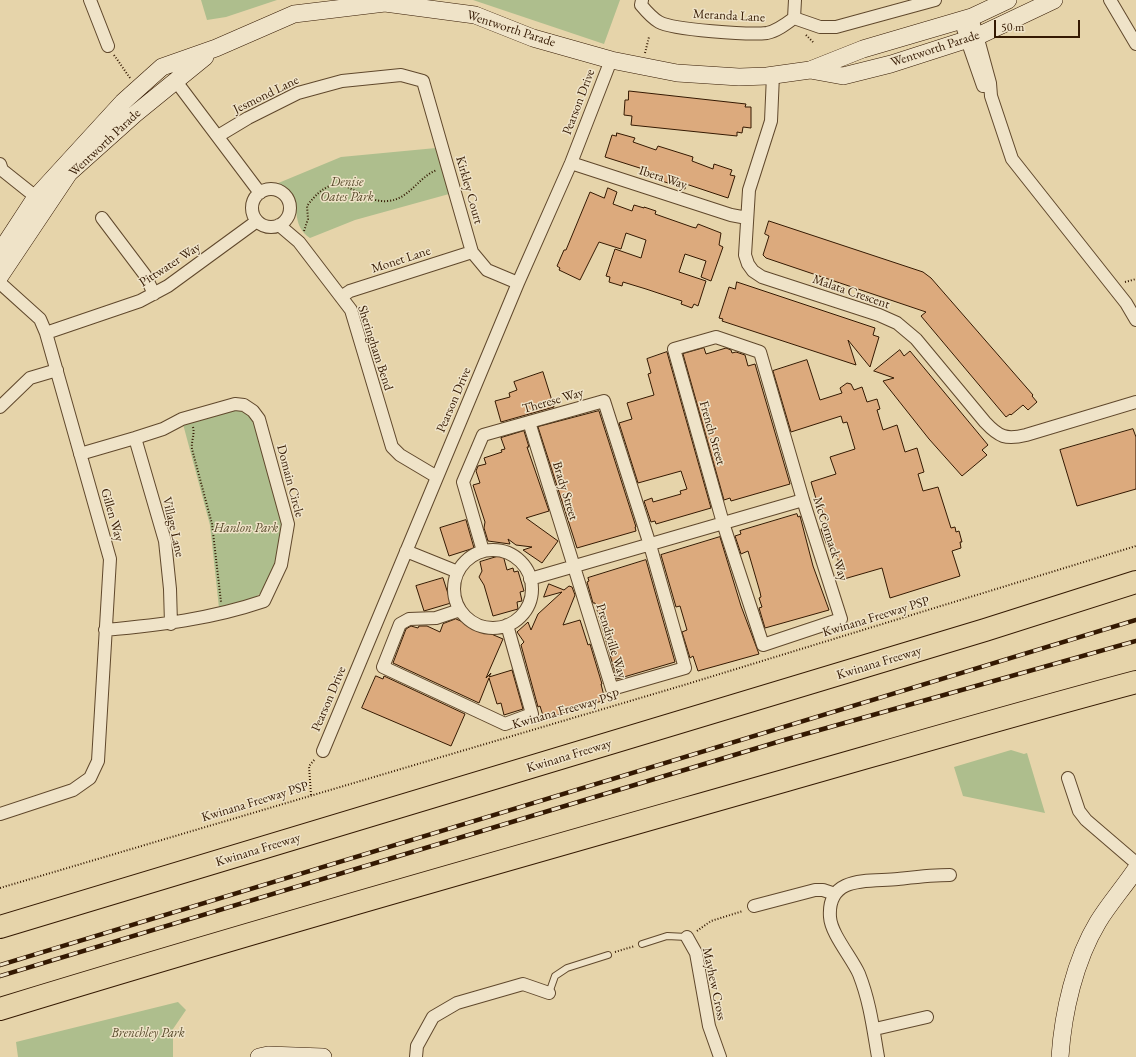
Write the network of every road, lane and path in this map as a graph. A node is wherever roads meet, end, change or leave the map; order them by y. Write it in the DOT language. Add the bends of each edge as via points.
graph roads {
  1 [pos="90,0"];
  2 [pos="796,0"];
  3 [pos="935,0"];
  4 [pos="1008,0"];
  5 [pos="1054,0"];
  6 [pos="1110,0"];
  7 [pos="641,3"];
  8 [pos="794,18"];
  9 [pos="966,18"];
  10 [pos="802,32"];
  11 [pos="649,37"];
  12 [pos="973,38"];
  13 [pos="814,43"];
  14 [pos="1136,44"];
  15 [pos="108,46"];
  16 [pos="216,48"];
  17 [pos="645,55"];
  18 [pos="611,60"];
  19 [pos="810,70"];
  20 [pos="773,75"];
  21 [pos="176,80"];
  22 [pos="424,81"];
  23 [pos="218,136"];
  24 [pos="571,163"];
  25 [pos="0,164"];
  26 [pos="447,166"];
  27 [pos="260,193"];
  28 [pos="42,202"];
  29 [pos="102,218"];
  30 [pos="747,218"];
  31 [pos="257,221"];
  32 [pos="279,225"];
  33 [pos="299,242"];
  34 [pos="0,252"];
  35 [pos="472,252"];
  36 [pos="0,276"];
  37 [pos="1136,279"];
  38 [pos="1124,282"];
  39 [pos="0,283"];
  40 [pos="518,283"];
  41 [pos="154,294"];
  42 [pos="341,297"];
  43 [pos="1136,320"];
  44 [pos="46,333"];
  45 [pos="674,349"];
  46 [pos="57,370"];
  47 [pos="1136,402"];
  48 [pos="0,407"];
  49 [pos="190,417"];
  50 [pos="529,422"];
  51 [pos="135,438"];
  52 [pos="80,454"];
  53 [pos="437,477"];
  54 [pos="803,500"];
  55 [pos="723,523"];
  56 [pos="650,545"];
  57 [pos="1136,546"];
  58 [pos="406,551"];
  59 [pos="483,551"];
  60 [pos="574,567"];
  61 [pos="458,572"];
  62 [pos="530,579"];
  63 [pos="1136,582"];
  64 [pos="460,610"];
  65 [pos="222,614"];
  66 [pos="171,624"];
  67 [pos="507,625"];
  68 [pos="105,630"];
  69 [pos="1136,682"];
  70 [pos="323,751"];
  71 [pos="1068,778"];
  72 [pos="311,795"];
  73 [pos="0,814"];
  74 [pos="1136,863"];
  75 [pos="1136,870"];
  76 [pos="950,875"];
  77 [pos="0,888"];
  78 [pos="835,894"];
  79 [pos="754,906"];
  80 [pos="0,927"];
  81 [pos="687,937"];
  82 [pos="642,944"];
  83 [pos="608,955"];
  84 [pos="549,993"];
  85 [pos="0,1009"];
  86 [pos="927,1017"];
  87 [pos="875,1029"];
  88 [pos="259,1057"];
  89 [pos="323,1057"];
  90 [pos="416,1057"];
  91 [pos="720,1057"];
  92 [pos="878,1057"];
  93 [pos="1060,1057"];
  1 -- 15 [label="street"];
  2 -- 8 [label="street"];
  3 -- 8 [label="street" via="836,27 820,27"];
  4 -- 9 [label="street, Wentworth Parade"];
  5 -- 12 [label="street, Wentworth Parade"];
  6 -- 14 [label="street"];
  7 -- 8 [label="street, Meranda Lane" via="653,18 665,25 732,33 767,33"];
  9 -- 12 [label="street"];
  9 -- 19 [label="street, Wentworth Parade" via="863,49"];
  10 -- 13 [label="path"];
  11 -- 17 [label="path"];
  12 -- 19 [label="street, Wentworth Parade" via="843,76"];
  12 -- 43 [label="street" via="990,83 991,96 1008,149 1018,168 1126,303"];
  16 -- 18 [label="street, Wentworth Parade" via="294,14 385,3 475,15 533,38"];
  16 -- 21 [label="street, Wentworth Parade"];
  16 -- 28 [label="street, Wentworth Parade" via="162,67 124,102"];
  18 -- 20 [label="street, Wentworth Parade" via="696,76"];
  18 -- 24 [label="street, Pearson Drive"];
  19 -- 20 [label="street, Wentworth Parade"];
  20 -- 30 [label="street, Malata Crescent" via="771,121 749,190"];
  21 -- 23 [label="street"];
  21 -- 28 [label="street, Wentworth Parade" via="69,173"];
  22 -- 23 [label="street, Jesmond Lane" via="401,75 342,81 298,93"];
  22 -- 26 [label="street, Kirkley Court"];
  23 -- 27 [label="street"];
  24 -- 30 [label="street, Ibera Way"];
  24 -- 40 [label="street, Pearson Drive"];
  25 -- 28 [label="street" via="2,170"];
  26 -- 33 [label="path" via="431,172 407,194 390,201 375,200 346,186 326,188 314,196 307,206 308,220"];
  26 -- 35 [label="street, Kirkley Court"];
  27 -- 31 [label="street" via="253,203 252,210"];
  27 -- 32 [label="street" via="273,190 279,192 288,202 288,216"];
  28 -- 34 [label="street, Wentworth Parade"];
  28 -- 36 [label="street, Wentworth Parade"];
  29 -- 41 [label="street" via="144,275"];
  30 -- 47 [label="street, Malata Crescent" via="745,255 753,271 762,277 879,315 896,323 916,339 985,422 1001,436 1016,438"];
  31 -- 32 [label="street" via="266,227"];
  31 -- 41 [label="street, Pittwater Way"];
  32 -- 33 [label="street, Sheringham Bend"];
  33 -- 42 [label="street, Sheringham Bend"];
  35 -- 40 [label="street, Kirkley Court" via="487,270"];
  35 -- 42 [label="street, Monet Lane" via="350,291"];
  37 -- 38 [label="path"];
  39 -- 44 [label="street, Gillen Way" via="40,319"];
  40 -- 53 [label="street, Pearson Drive"];
  41 -- 44 [label="street, Pittwater Way"];
  42 -- 53 [label="street, Sheringham Bend" via="351,310 392,447 400,455"];
  44 -- 46 [label="street, Gillen Way"];
  45 -- 54 [label="street, McCormack Way" via="716,338 760,352"];
  45 -- 55 [label="street, French Street"];
  46 -- 48 [label="street" via="30,378"];
  46 -- 52 [label="street, Gillen Way"];
  49 -- 51 [label="street, Domain Circle"];
  49 -- 65 [label="path" via="194,433 192,449 212,524"];
  49 -- 65 [label="street, Domain Circle" via="235,404 244,405 253,411 259,419 288,524 281,565 264,601"];
  50 -- 56 [label="street, Therese Way" via="604,401"];
  50 -- 59 [label="street, Therese Way" via="482,435 463,482"];
  50 -- 60 [label="street, Brady Street"];
  51 -- 52 [label="street, Domain Circle"];
  51 -- 66 [label="street, Village Lane" via="164,542"];
  52 -- 68 [label="street, Gillen Way" via="110,559"];
  53 -- 58 [label="street, Pearson Drive"];
  54 -- 55 [label="street"];
  54 -- 55 [label="street, McCormack Way" via="841,619 763,644"];
  55 -- 56 [label="street"];
  56 -- 60 [label="street"];
  56 -- 60 [label="street, Prendiville Way" via="685,668 612,689"];
  57 -- 72 [label="path, Kwinana Freeway PSP" via="692,683"];
  58 -- 61 [label="street"];
  58 -- 70 [label="street, Pearson Drive"];
  59 -- 61 [label="street" via="464,562"];
  59 -- 62 [label="street" via="507,552 526,568"];
  60 -- 62 [label="street"];
  61 -- 64 [label="street" via="454,584 455,598"];
  62 -- 67 [label="street" via="532,590 527,606 517,620"];
  63 -- 80 [label="highway, Kwinana Freeway" via="985,630"];
  64 -- 67 [label="street" via="469,620 481,626 494,628"];
  64 -- 67 [label="street" via="436,618 409,619 400,624 383,668 505,724 532,714"];
  65 -- 66 [label="street, Domain Circle"];
  66 -- 68 [label="street, Domain Circle"];
  68 -- 73 [label="street, Gillen Way" via="98,761 90,778 74,790"];
  69 -- 85 [label="highway" via="982,723 598,833 234,938"];
  70 -- 72 [label="path" via="309,766"];
  71 -- 74 [label="street" via="1079,811 1086,820"];
  72 -- 77 [label="path, Kwinana Freeway PSP"];
  75 -- 93 [label="street" via="1098,922 1080,963 1071,989 1061,1038"];
  76 -- 78 [label="street" via="864,880 843,887"];
  78 -- 79 [label="street" via="815,890"];
  78 -- 87 [label="street" via="830,918 859,975 868,998"];
  79 -- 81 [label="path" via="737,914 710,921"];
  81 -- 82 [label="lane, Mayhew Cross" via="667,936"];
  81 -- 91 [label="street, Mayhew Cross" via="696,953 709,1026"];
  82 -- 83 [label="path"];
  83 -- 84 [label="lane" via="568,968 556,976"];
  84 -- 90 [label="street" via="524,984 458,1003 433,1017 417,1046"];
  86 -- 87 [label="street"];
  87 -- 92 [label="street"];
  88 -- 89 [label="street"];
}
